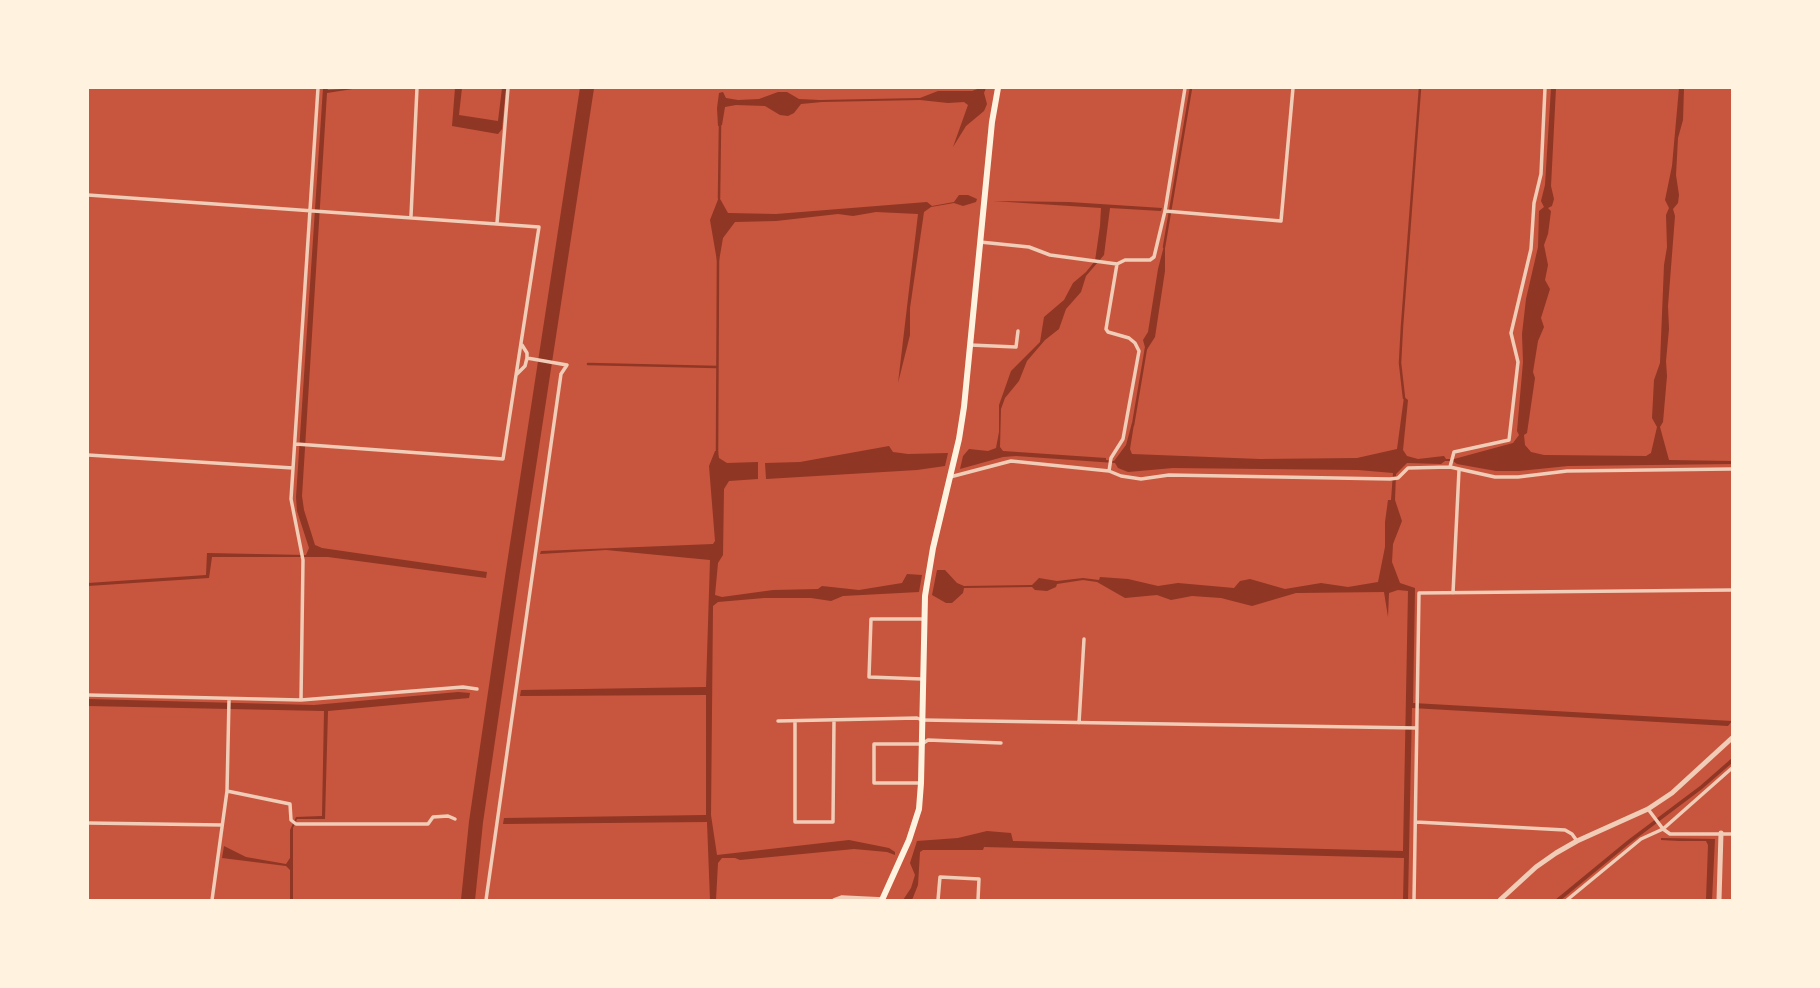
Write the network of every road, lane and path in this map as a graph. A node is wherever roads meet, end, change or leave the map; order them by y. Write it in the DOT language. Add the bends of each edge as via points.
graph roads {
  1 [pos="318,88"];
  2 [pos="417,88"];
  3 [pos="508,88"];
  4 [pos="998,88"];
  5 [pos="1185,88"];
  6 [pos="1293,88"];
  7 [pos="1545,88"];
  8 [pos="88,195"];
  9 [pos="310,210"];
  10 [pos="1165,211"];
  11 [pos="411,216"];
  12 [pos="497,223"];
  13 [pos="980,242"];
  14 [pos="1117,264"];
  15 [pos="1018,331"];
  16 [pos="521,344"];
  17 [pos="970,345"];
  18 [pos="527,358"];
  19 [pos="516,376"];
  20 [pos="296,444"];
  21 [pos="88,455"];
  22 [pos="1450,465"];
  23 [pos="293,468"];
  24 [pos="1109,469"];
  25 [pos="1732,469"];
  26 [pos="1459,470"];
  27 [pos="950,477"];
  28 [pos="1732,590"];
  29 [pos="1453,593"];
  30 [pos="924,619"];
  31 [pos="1084,639"];
  32 [pos="922,679"];
  33 [pos="477,689"];
  34 [pos="88,695"];
  35 [pos="229,700"];
  36 [pos="301,700"];
  37 [pos="922,720"];
  38 [pos="778,721"];
  39 [pos="795,721"];
  40 [pos="834,721"];
  41 [pos="1079,723"];
  42 [pos="1418,728"];
  43 [pos="1732,738"];
  44 [pos="1001,743"];
  45 [pos="922,744"];
  46 [pos="1732,768"];
  47 [pos="922,783"];
  48 [pos="227,791"];
  49 [pos="1648,809"];
  50 [pos="455,819"];
  51 [pos="1416,822"];
  52 [pos="88,823"];
  53 [pos="222,825"];
  54 [pos="1661,827"];
  55 [pos="1721,833"];
  56 [pos="1732,834"];
  57 [pos="1577,841"];
  58 [pos="882,900"];
  59 [pos="212,901"];
  60 [pos="486,901"];
  61 [pos="834,901"];
  62 [pos="938,901"];
  63 [pos="978,901"];
  64 [pos="1414,901"];
  65 [pos="1500,901"];
  66 [pos="1566,901"];
  67 [pos="1719,901"];
  1 -- 9 [label="street"];
  2 -- 11 [label="street"];
  3 -- 12 [label="street"];
  4 -- 13 [label="main road"];
  5 -- 10 [label="street"];
  6 -- 10 [label="street" via="1281,221"];
  7 -- 22 [label="street" via="1531,249 1511,332 1518,362 1509,440 1454,452"];
  8 -- 9 [label="street"];
  9 -- 11 [label="street"];
  9 -- 20 [label="street"];
  10 -- 14 [label="street" via="1154,257"];
  11 -- 12 [label="street"];
  12 -- 16 [label="street" via="539,226"];
  13 -- 14 [label="street"];
  13 -- 17 [label="main road"];
  14 -- 24 [label="street" via="1106,330 1129,338 1139,351 1123,439"];
  15 -- 17 [label="street" via="1016,347"];
  16 -- 18 [label="street"];
  16 -- 19 [label="street"];
  17 -- 27 [label="main road" via="961,428"];
  18 -- 19 [label="street"];
  18 -- 60 [label="street" via="568,365 561,374"];
  19 -- 20 [label="street" via="503,459"];
  20 -- 23 [label="street"];
  21 -- 23 [label="street"];
  22 -- 24 [label="street" via="1408,468 1398,478 1169,475 1141,479"];
  22 -- 26 [label="street"];
  23 -- 36 [label="street" via="291,499 303,553"];
  24 -- 27 [label="street" via="1011,461"];
  25 -- 26 [label="street" via="1567,471 1518,477"];
  26 -- 29 [label="street"];
  27 -- 30 [label="main road" via="928,576"];
  28 -- 29 [label="street"];
  29 -- 42 [label="street" via="1419,593"];
  30 -- 32 [label="main road"];
  30 -- 32 [label="street" via="871,619 869,677"];
  31 -- 41 [label="street"];
  32 -- 37 [label="main road"];
  33 -- 36 [label="street"];
  34 -- 35 [label="street"];
  35 -- 36 [label="street"];
  35 -- 48 [label="street"];
  37 -- 40 [label="street"];
  37 -- 41 [label="street"];
  37 -- 45 [label="main road"];
  38 -- 39 [label="street"];
  39 -- 40 [label="street"];
  39 -- 40 [label="street" via="795,822 833,822"];
  41 -- 42 [label="street"];
  42 -- 51 [label="street"];
  43 -- 49 [label="street"];
  44 -- 45 [label="street" via="928,740"];
  45 -- 47 [label="main road"];
  45 -- 47 [label="street" via="874,744 874,783"];
  46 -- 54 [label="street"];
  47 -- 58 [label="main road" via="909,840"];
  48 -- 50 [label="street" via="290,804 294,823 428,824 433,817"];
  48 -- 53 [label="street"];
  49 -- 54 [label="street"];
  49 -- 57 [label="street"];
  51 -- 57 [label="street" via="1565,830"];
  51 -- 64 [label="street"];
  52 -- 53 [label="street"];
  53 -- 59 [label="street"];
  54 -- 55 [label="street" via="1670,834"];
  54 -- 66 [label="street"];
  55 -- 56 [label="street"];
  55 -- 67 [label="street"];
  57 -- 65 [label="street" via="1536,867"];
  58 -- 61 [label="street" via="842,897"];
  62 -- 63 [label="street" via="940,877 979,879"];
}
